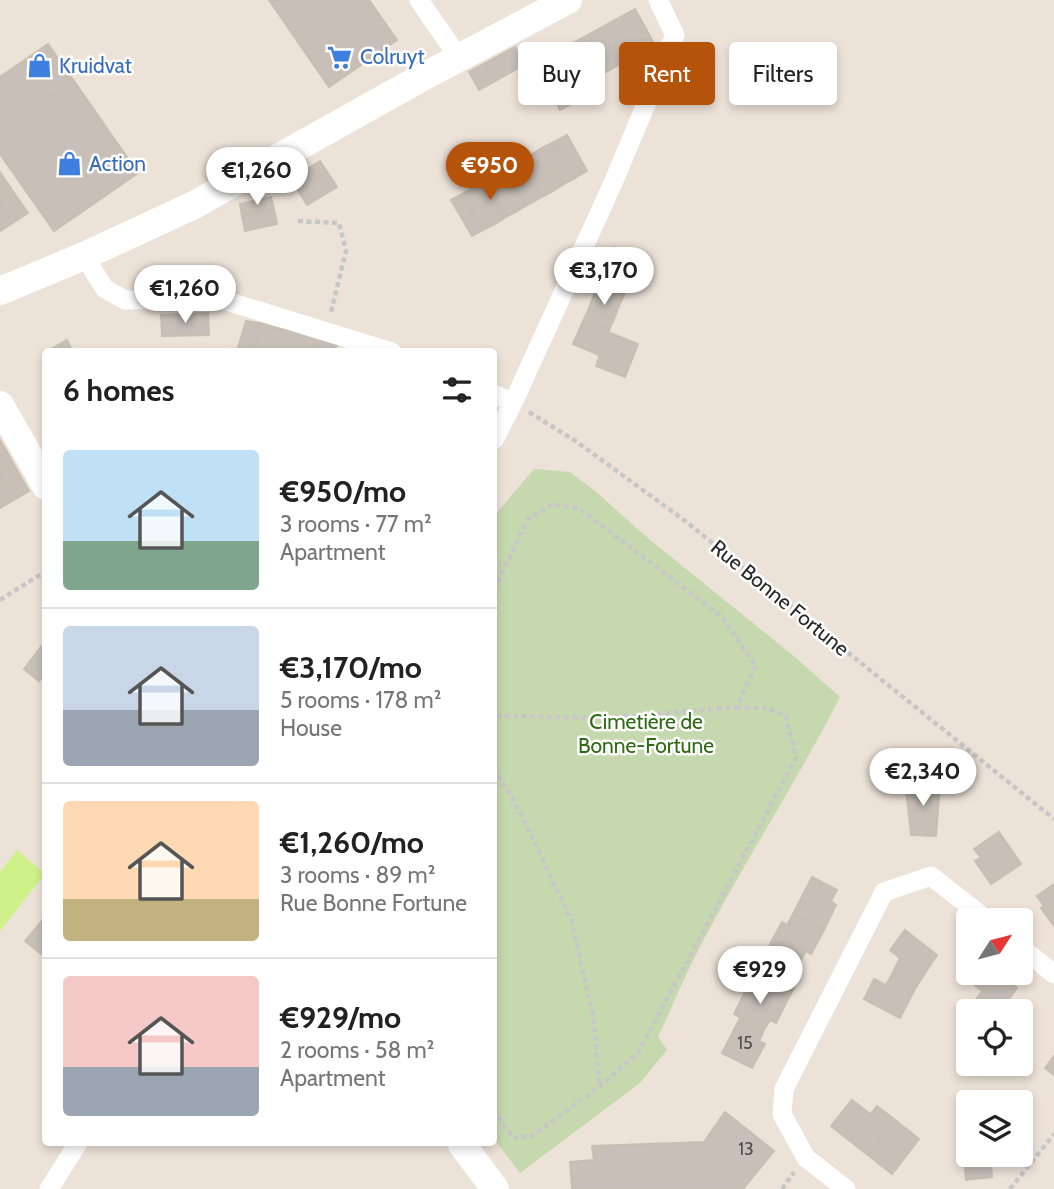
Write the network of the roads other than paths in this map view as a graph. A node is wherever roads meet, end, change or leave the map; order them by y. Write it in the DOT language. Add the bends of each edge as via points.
graph roads {
  1 [pos="419,0"];
  2 [pos="568,0"];
  3 [pos="658,0"];
  4 [pos="458,58"];
  5 [pos="85,256"];
  6 [pos="0,290"];
  7 [pos="380,348"];
  8 [pos="497,395"];
  9 [pos="513,403"];
  10 [pos="0,405"];
  11 [pos="497,434"];
  12 [pos="42,479"];
  13 [pos="972,908"];
  14 [pos="1033,957"];
  15 [pos="1054,974"];
  16 [pos="76,1146"];
  17 [pos="463,1146"];
  18 [pos="49,1189"];
  19 [pos="495,1189"];
  20 [pos="846,1189"];
  1 -- 4 [label="street"];
  2 -- 4 [label="street"];
  3 -- 9 [label="street" via="675,36"];
  4 -- 5 [label="street" via="194,205"];
  5 -- 6 [label="street"];
  5 -- 7 [label="street" via="105,289 125,300 220,299"];
  8 -- 9 [label="street"];
  9 -- 11 [label="street"];
  10 -- 12 [label="street"];
  13 -- 20 [label="street" via="931,876 884,892 784,1089 782,1114 806,1158"];
  14 -- 15 [label="street"];
  16 -- 18 [label="street"];
  17 -- 19 [label="street"];
}
